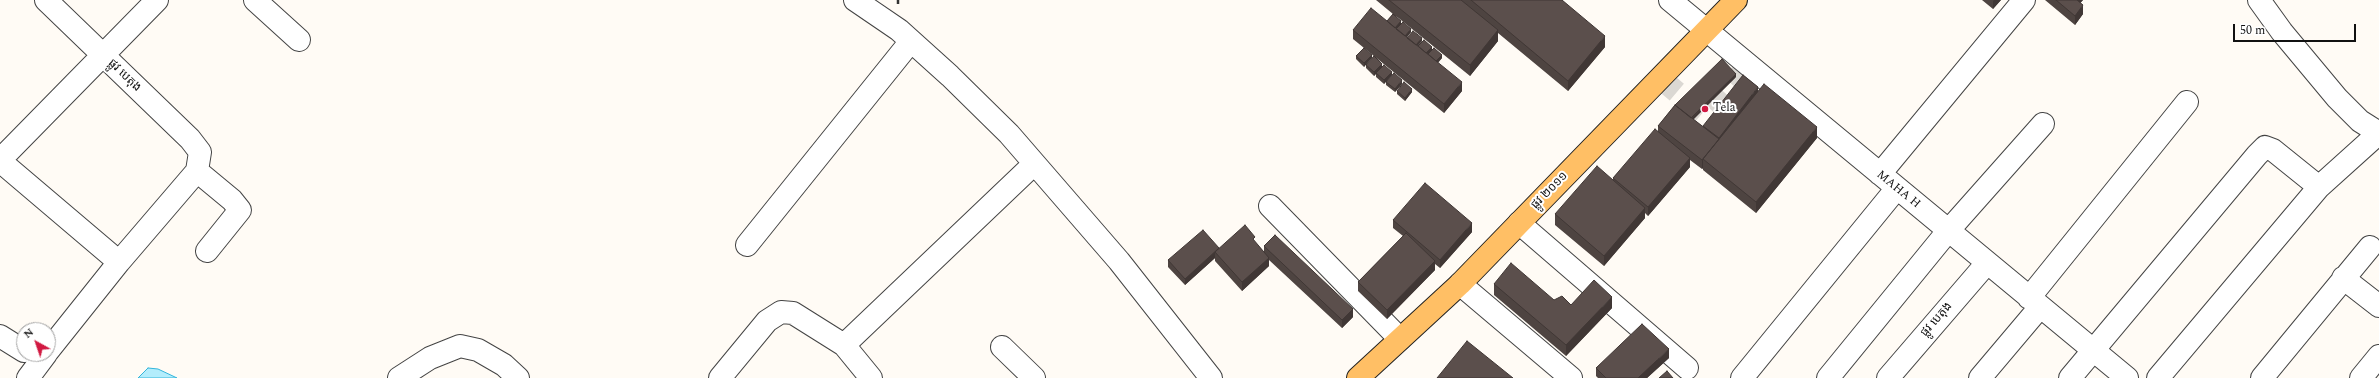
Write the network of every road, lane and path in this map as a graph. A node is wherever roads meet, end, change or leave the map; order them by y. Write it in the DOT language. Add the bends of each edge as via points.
graph roads {
  1 [pos="46,0"];
  2 [pos="157,0"];
  3 [pos="255,0"];
  4 [pos="855,0"];
  5 [pos="1670,0"];
  6 [pos="1736,0"];
  7 [pos="2024,0"];
  8 [pos="2259,0"];
  9 [pos="1705,31"];
  10 [pos="299,40"];
  11 [pos="911,41"];
  12 [pos="102,55"];
  13 [pos="2187,102"];
  14 [pos="2043,124"];
  15 [pos="2379,133"];
  16 [pos="0,160"];
  17 [pos="199,162"];
  18 [pos="1034,164"];
  19 [pos="1880,174"];
  20 [pos="1896,188"];
  21 [pos="2319,188"];
  22 [pos="1270,206"];
  23 [pos="1519,223"];
  24 [pos="1948,231"];
  25 [pos="747,245"];
  26 [pos="2370,247"];
  27 [pos="207,251"];
  28 [pos="119,262"];
  29 [pos="1987,263"];
  30 [pos="2343,278"];
  31 [pos="1460,284"];
  32 [pos="2034,302"];
  33 [pos="2379,306"];
  34 [pos="56,335"];
  35 [pos="0,336"];
  36 [pos="1400,339"];
  37 [pos="844,345"];
  38 [pos="16,346"];
  39 [pos="1002,347"];
  40 [pos="2093,350"];
  41 [pos="2379,356"];
  42 [pos="1687,368"];
  43 [pos="399,378"];
  44 [pos="518,378"];
  45 [pos="720,378"];
  46 [pos="871,378"];
  47 [pos="1034,378"];
  48 [pos="1211,378"];
  49 [pos="1358,378"];
  50 [pos="1571,378"];
  51 [pos="1742,378"];
  52 [pos="1828,378"];
  53 [pos="1888,378"];
  54 [pos="1980,378"];
  55 [pos="2070,378"];
  56 [pos="2127,378"];
  57 [pos="2158,378"];
  58 [pos="2262,378"];
  59 [pos="2361,378"];
  1 -- 12 [label="street, ផ្លូវ បេតុង"];
  2 -- 12 [label="street"];
  3 -- 10 [label="street"];
  4 -- 11 [label="street"];
  5 -- 9 [label="street, MAHA H"];
  6 -- 9 [label="main road, ផ្លូវ ២០១១"];
  7 -- 19 [label="street"];
  8 -- 15 [label="street" via="2337,98 2360,121"];
  9 -- 19 [label="street, MAHA H"];
  9 -- 23 [label="main road, ផ្លូវ ២០១១"];
  11 -- 18 [label="street" via="982,108"];
  11 -- 25 [label="street"];
  12 -- 16 [label="street"];
  12 -- 17 [label="street, ផ្លូវ បេតុង" via="190,139"];
  13 -- 32 [label="street"];
  14 -- 24 [label="street"];
  15 -- 21 [label="street"];
  16 -- 28 [label="street"];
  17 -- 27 [label="street, ផ្លូវ បេតុង" via="240,210"];
  17 -- 28 [label="street"];
  18 -- 37 [label="street"];
  18 -- 48 [label="street" via="1119,261"];
  19 -- 20 [label="street, MAHA H"];
  20 -- 24 [label="street, MAHA H"];
  20 -- 51 [label="street"];
  21 -- 40 [label="street" via="2273,150 2265,147"];
  21 -- 57 [label="street"];
  22 -- 36 [label="street"];
  23 -- 31 [label="main road, ផ្លូវ ២០១១"];
  23 -- 42 [label="street"];
  24 -- 29 [label="street, MAHA H"];
  24 -- 52 [label="street"];
  26 -- 30 [label="street"];
  28 -- 34 [label="street"];
  29 -- 32 [label="street, MAHA H"];
  29 -- 53 [label="street, ផ្លូវ បេតុង"];
  30 -- 33 [label="street"];
  30 -- 58 [label="street"];
  31 -- 36 [label="main road, ផ្លូវ ២០១១"];
  31 -- 50 [label="street"];
  32 -- 40 [label="street, MAHA H"];
  32 -- 54 [label="street"];
  35 -- 38 [label="street"];
  36 -- 49 [label="main road, ផ្លូវ ២០១១"];
  37 -- 45 [label="street" via="798,316 781,312 767,321"];
  37 -- 46 [label="street"];
  39 -- 47 [label="street"];
  40 -- 55 [label="street"];
  40 -- 56 [label="street, MAHA H"];
  41 -- 59 [label="street"];
  43 -- 44 [label="street" via="430,358 460,346 478,350 504,365"];
}
